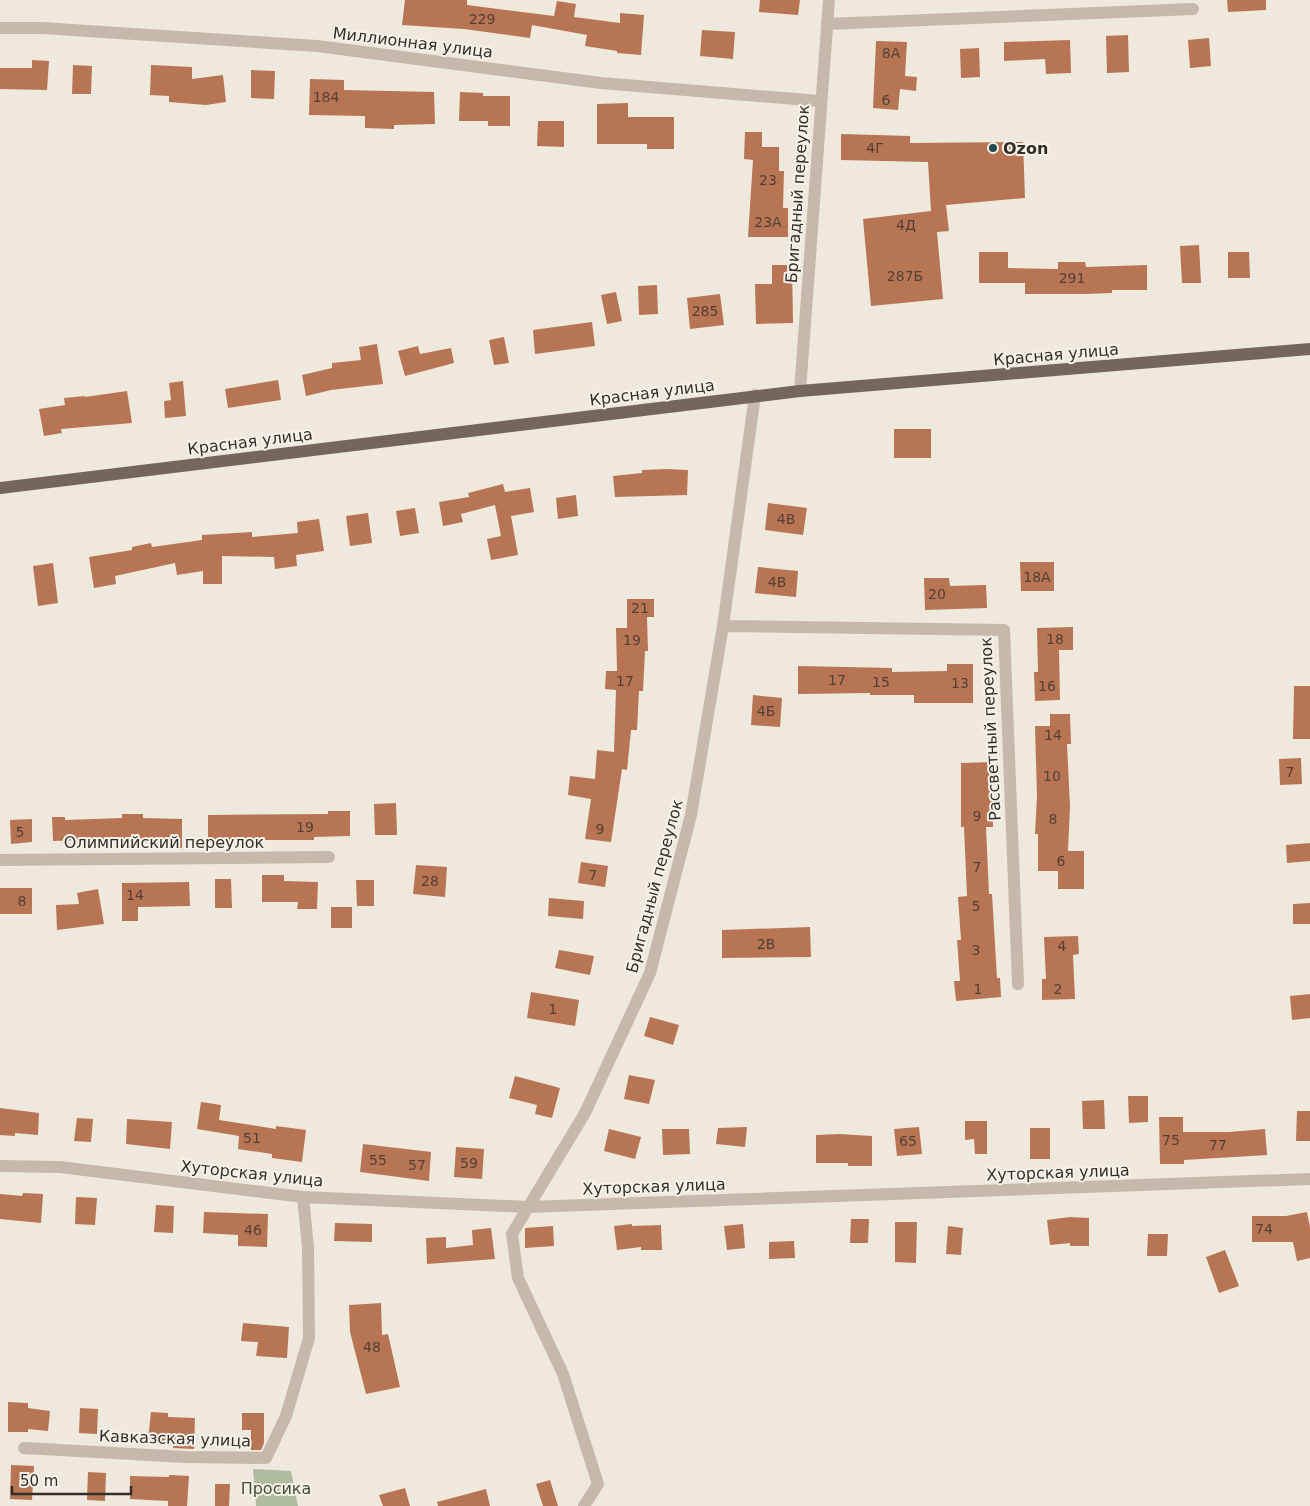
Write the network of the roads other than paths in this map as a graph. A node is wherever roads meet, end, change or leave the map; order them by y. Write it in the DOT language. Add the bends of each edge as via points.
graph roads {
  1 [pos="829,0"];
  2 [pos="1193,9"];
  3 [pos="827,24"];
  4 [pos="0,28"];
  5 [pos="820,101"];
  6 [pos="1310,350"];
  7 [pos="800,391"];
  8 [pos="755,395"];
  9 [pos="0,488"];
  10 [pos="723,626"];
  11 [pos="329,857"];
  12 [pos="0,860"];
  13 [pos="1018,984"];
  14 [pos="0,1166"];
  15 [pos="1310,1179"];
  16 [pos="302,1197"];
  17 [pos="528,1207"];
  18 [pos="24,1448"];
  19 [pos="584,1506"];
  1 -- 3 [label="street, Бригадный переулок"];
  2 -- 3 [label="street"];
  3 -- 5 [label="street, Бригадный переулок"];
  4 -- 5 [label="street, Миллионная улица" via="317,46 601,83"];
  5 -- 7 [label="street, Бригадный переулок"];
  6 -- 7 [label="main road, Красная улица"];
  7 -- 8 [label="main road, Красная улица"];
  8 -- 9 [label="main road, Красная улица"];
  8 -- 10 [label="street, Бригадный переулок"];
  10 -- 13 [label="street, Рассветный переулок" via="1004,630"];
  10 -- 17 [label="street, Бригадный переулок" via="691,815 650,973 585,1113"];
  11 -- 12 [label="street, Олимпийский переулок"];
  14 -- 16 [label="street, Хуторская улица" via="60,1167"];
  15 -- 17 [label="street, Хуторская улица"];
  16 -- 17 [label="street, Хуторская улица"];
  16 -- 18 [label="street, Кавказская улица" via="308,1247 309,1338 286,1416 266,1458"];
  17 -- 19 [label="street, Бригадный переулок" via="512,1234 518,1278 563,1374 598,1484"];
}
